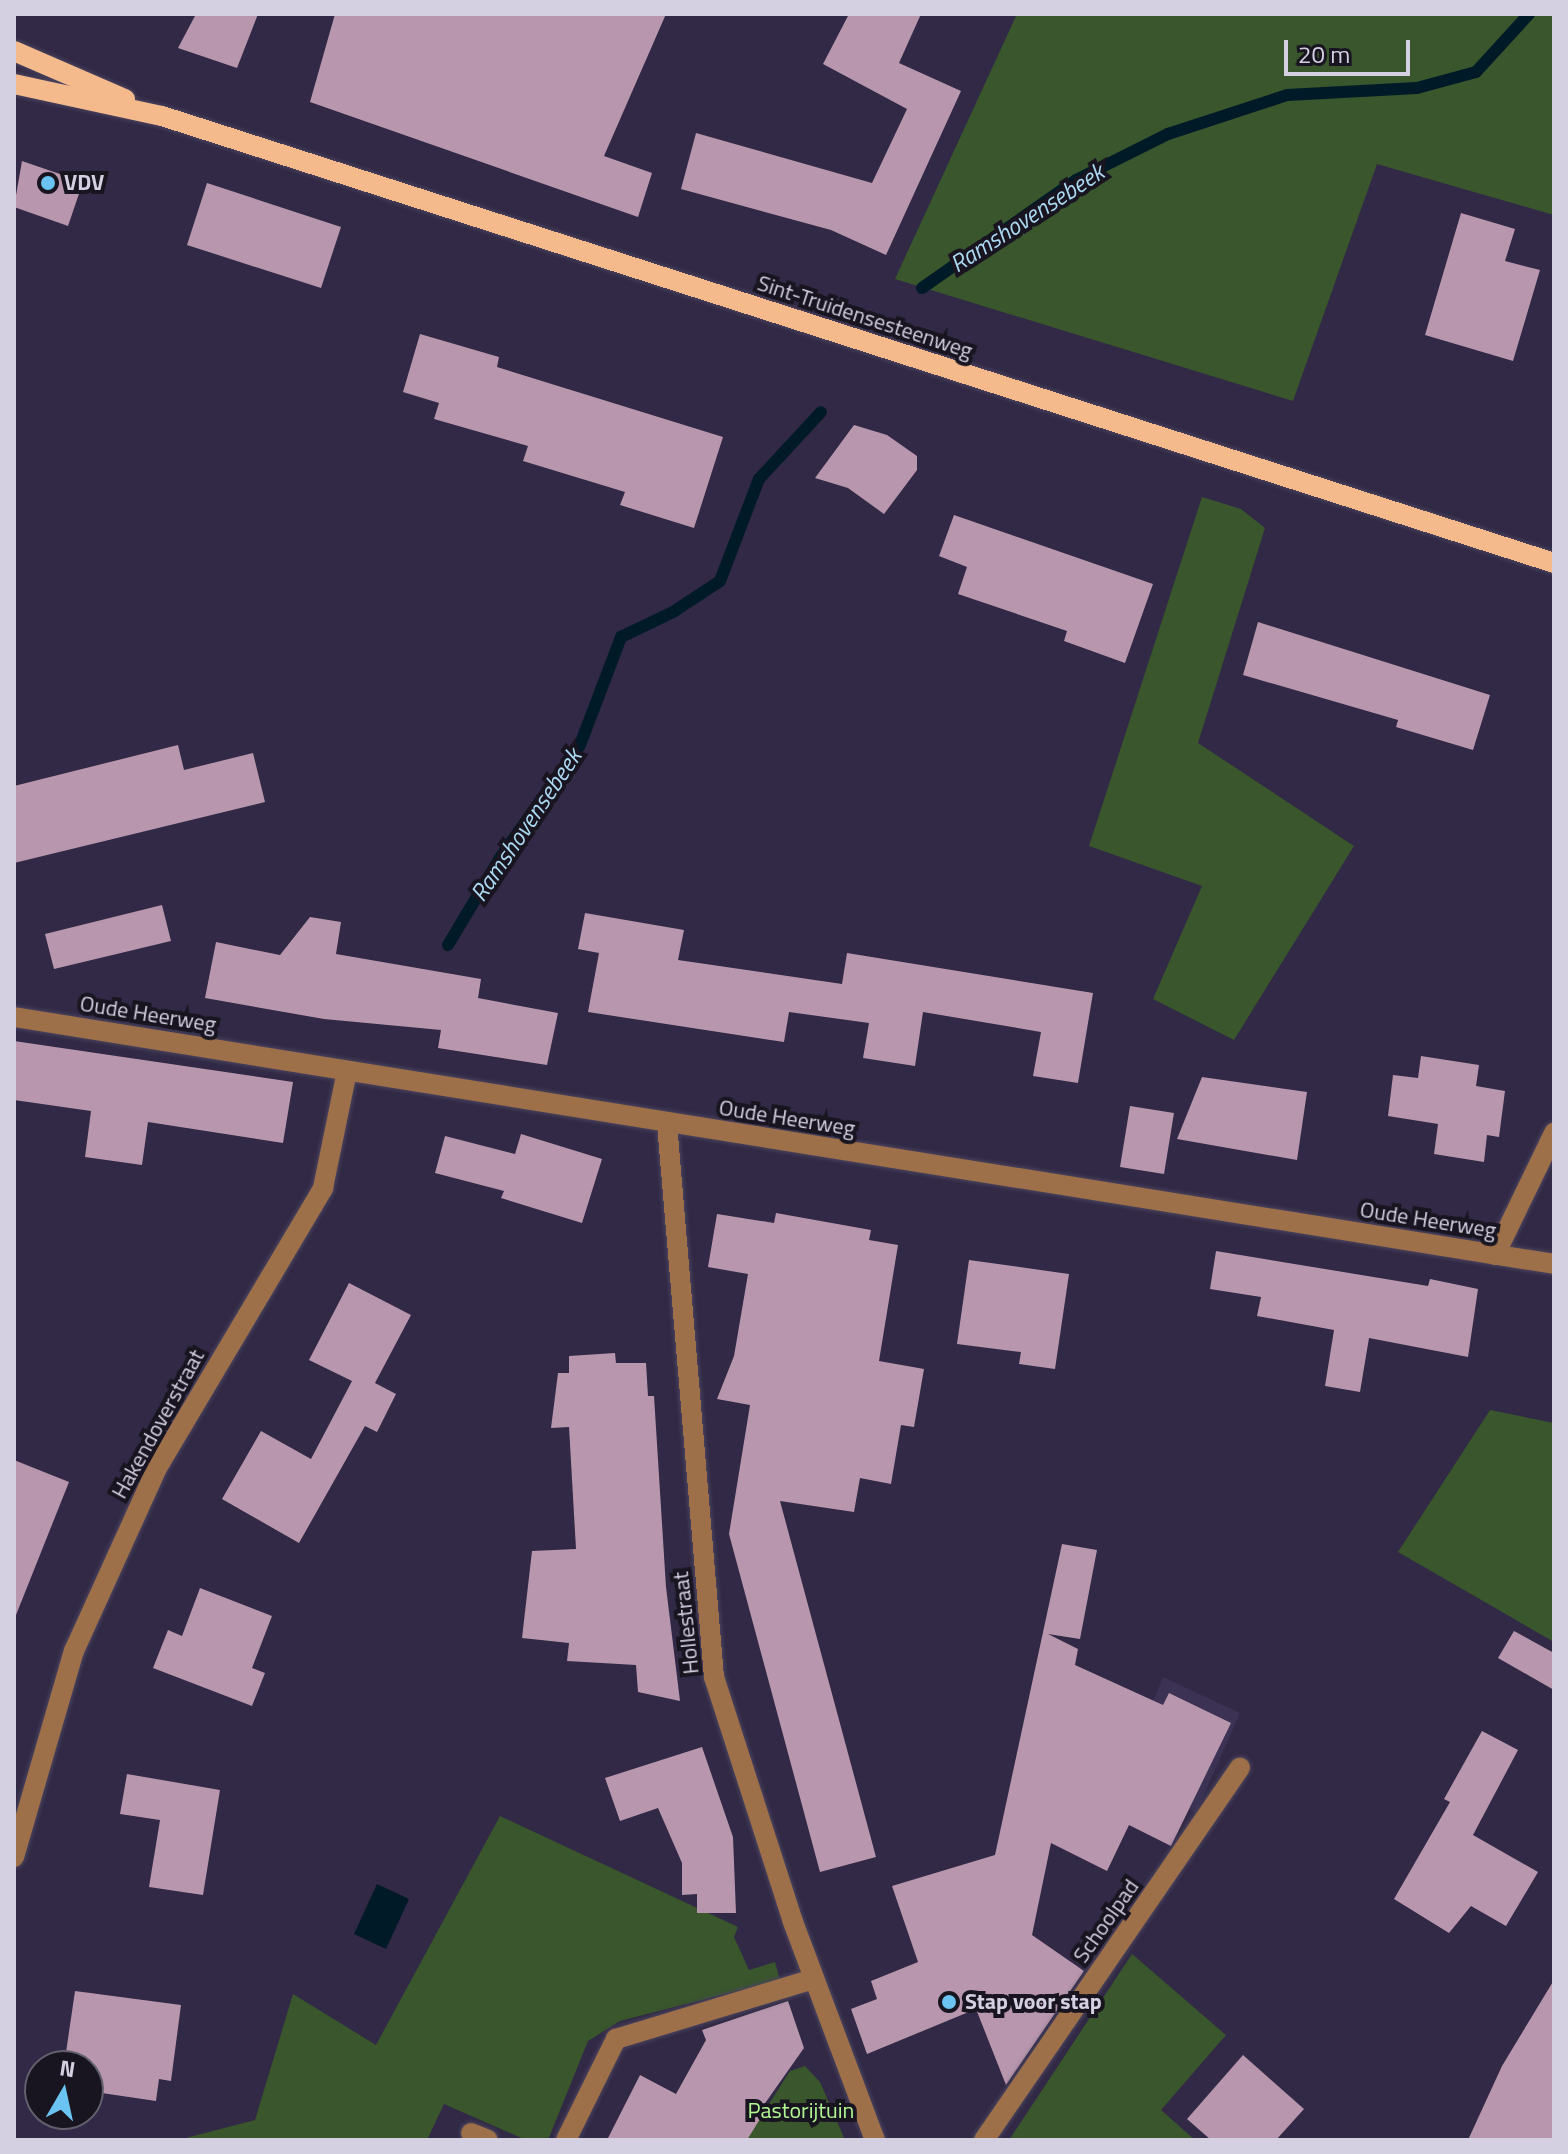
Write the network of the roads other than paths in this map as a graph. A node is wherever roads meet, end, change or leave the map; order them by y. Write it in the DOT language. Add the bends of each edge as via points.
graph roads {
  1 [pos="14,51"];
  2 [pos="14,84"];
  3 [pos="162,116"];
  4 [pos="1554,563"];
  5 [pos="14,1017"];
  6 [pos="347,1071"];
  7 [pos="667,1124"];
  8 [pos="1554,1133"];
  9 [pos="1495,1255"];
  10 [pos="1554,1264"];
  11 [pos="1240,1768"];
  12 [pos="14,1857"];
  13 [pos="814,1979"];
  14 [pos="566,2140"];
  15 [pos="875,2140"];
  16 [pos="984,2140"];
  1 -- 3 [label="main road, Sint-Truidensesteenweg"];
  2 -- 3 [label="main road, Sint-Truidensesteenweg"];
  3 -- 4 [label="main road, Sint-Truidensesteenweg"];
  5 -- 6 [label="street, Oude Heerweg"];
  6 -- 7 [label="street, Oude Heerweg"];
  6 -- 12 [label="street, Hakendoverstraat" via="323,1188 157,1468 74,1651"];
  7 -- 9 [label="street, Oude Heerweg"];
  7 -- 13 [label="street, Hollestraat" via="714,1677"];
  8 -- 9 [label="street"];
  9 -- 10 [label="street, Oude Heerweg"];
  11 -- 16 [label="street, Schoolpad"];
  13 -- 14 [label="street" via="616,2039"];
  13 -- 15 [label="street, Hollestraat"];
}
